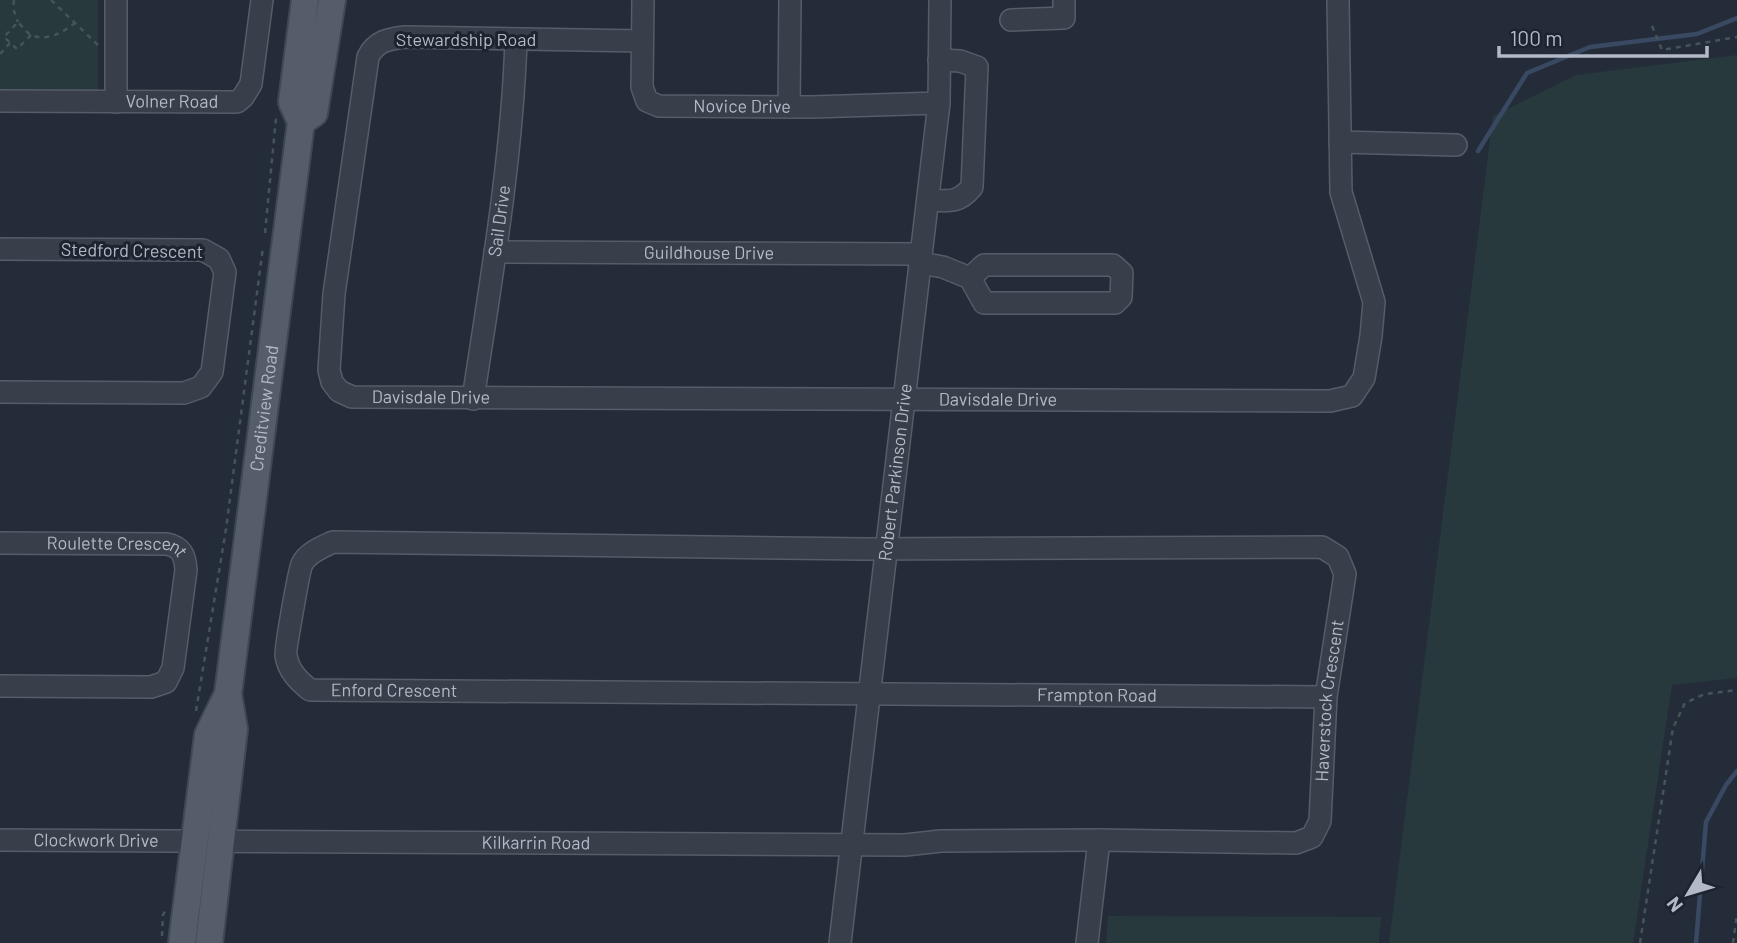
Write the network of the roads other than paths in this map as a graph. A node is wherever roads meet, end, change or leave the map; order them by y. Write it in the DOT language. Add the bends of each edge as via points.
graph roads {
  1 [pos="116,0"];
  2 [pos="261,0"];
  3 [pos="305,0"];
  4 [pos="332,0"];
  5 [pos="643,0"];
  6 [pos="790,0"];
  7 [pos="940,0"];
  8 [pos="1064,0"];
  9 [pos="1338,0"];
  10 [pos="1011,20"];
  11 [pos="516,40"];
  12 [pos="642,41"];
  13 [pos="939,60"];
  14 [pos="0,101"];
  15 [pos="116,102"];
  16 [pos="939,103"];
  17 [pos="789,107"];
  18 [pos="301,122"];
  19 [pos="1340,142"];
  20 [pos="1456,145"];
  21 [pos="928,200"];
  22 [pos="0,249"];
  23 [pos="495,252"];
  24 [pos="921,258"];
  25 [pos="970,278"];
  26 [pos="334,294"];
  27 [pos="0,391"];
  28 [pos="904,398"];
  29 [pos="473,399"];
  30 [pos="0,543"];
  31 [pos="886,549"];
  32 [pos="0,686"];
  33 [pos="228,694"];
  34 [pos="869,694"];
  35 [pos="1326,697"];
  36 [pos="0,840"];
  37 [pos="1099,840"];
  38 [pos="194,841"];
  39 [pos="221,841"];
  40 [pos="851,845"];
  41 [pos="182,943"];
  42 [pos="209,943"];
  43 [pos="840,943"];
  44 [pos="1087,943"];
  1 -- 15 [label="street"];
  2 -- 15 [label="street, Volner Road" via="251,84 237,102"];
  3 -- 18 [label="main road, Creditview Road" via="292,102"];
  4 -- 18 [label="main road, Creditview Road" via="314,113"];
  5 -- 12 [label="street, Novice Drive"];
  6 -- 17 [label="street"];
  7 -- 13 [label="street, Robert Parkinson Drive"];
  8 -- 10 [label="street" via="1064,18"];
  9 -- 19 [label="street, Davisdale Drive"];
  11 -- 12 [label="street, Stewardship Road"];
  11 -- 23 [label="street, Sail Drive"];
  11 -- 26 [label="street, Stewardship Road" via="405,37 379,43 372,50"];
  12 -- 17 [label="street, Novice Drive" via="642,87 647,101 659,106"];
  13 -- 16 [label="street, Robert Parkinson Drive"];
  13 -- 21 [label="street" via="976,67 972,187 964,197 951,201"];
  14 -- 15 [label="street, Volner Road"];
  16 -- 17 [label="street, Novice Drive"];
  16 -- 21 [label="street, Robert Parkinson Drive"];
  18 -- 33 [label="main road, Creditview Road"];
  19 -- 20 [label="street"];
  19 -- 28 [label="street, Davisdale Drive" via="1341,192 1374,302 1364,378 1352,396 1330,401"];
  21 -- 24 [label="street, Robert Parkinson Drive"];
  22 -- 27 [label="street, Stedford Crescent" via="203,250 219,259 225,272 212,372 201,387 184,393"];
  23 -- 24 [label="street, Guildhouse Drive"];
  23 -- 29 [label="street, Sail Drive"];
  24 -- 25 [label="street, Guildhouse Drive"];
  24 -- 28 [label="street, Robert Parkinson Drive"];
  25 -- 25 [label="street" via="984,303 1115,303 1121,297 1122,273 1113,265 984,265"];
  26 -- 29 [label="street, Davisdale Drive" via="329,370 339,391 352,397"];
  28 -- 29 [label="street, Davisdale Drive"];
  28 -- 31 [label="street, Robert Parkinson Drive"];
  30 -- 32 [label="street, Roulette Crescent" via="167,544 180,550 186,570 173,668 166,682 151,687"];
  31 -- 34 [label="street, Robert Parkinson Drive"];
  31 -- 34 [label="street, Enford Crescent" via="333,542 302,563 285,653 298,681 310,690"];
  31 -- 35 [label="street, Haverstock Crescent" via="1322,547 1338,557 1345,575"];
  33 -- 38 [label="main road, Creditview Road" via="208,735"];
  33 -- 39 [label="main road, Creditview Road" via="234,729"];
  34 -- 35 [label="street, Frampton Road"];
  34 -- 40 [label="street, Robert Parkinson Drive"];
  35 -- 37 [label="street, Haverstock Crescent" via="1320,821 1312,837 1296,843"];
  36 -- 38 [label="street, Clockwork Drive"];
  37 -- 40 [label="street, Haverstock Crescent"];
  37 -- 44 [label="street"];
  38 -- 39 [label="street, Clockwork Drive"];
  38 -- 41 [label="main road, Creditview Road"];
  39 -- 40 [label="street, Kilkarrin Road"];
  39 -- 42 [label="main road, Creditview Road"];
  40 -- 43 [label="street, Robert Parkinson Drive"];
}
